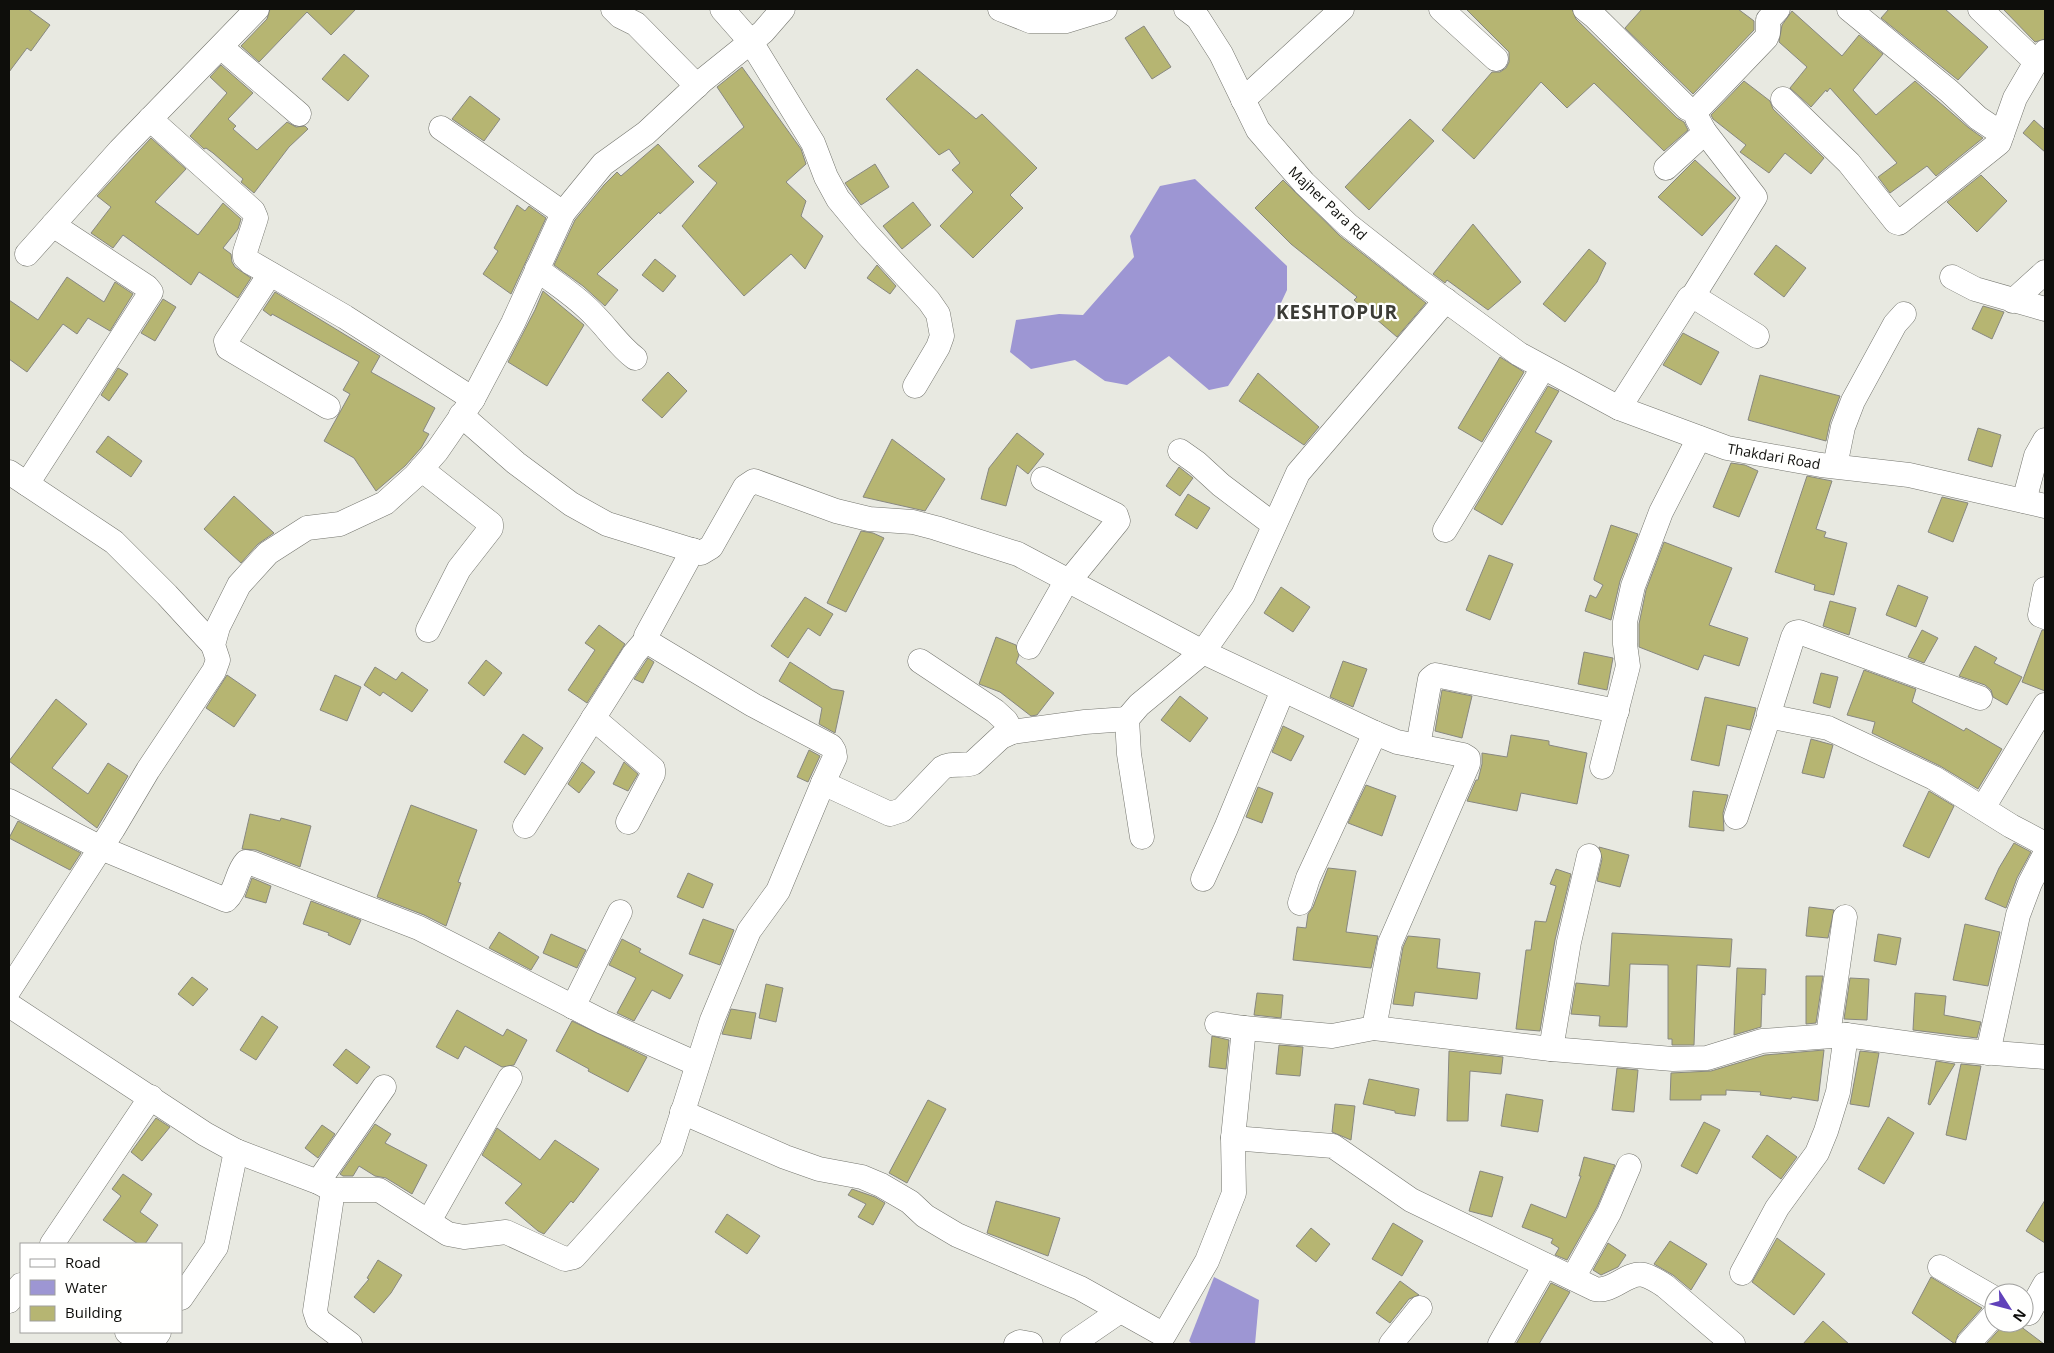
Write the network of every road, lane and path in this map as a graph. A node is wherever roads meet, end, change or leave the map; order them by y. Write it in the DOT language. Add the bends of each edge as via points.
graph roads {
  1 [pos="257,9"];
  2 [pos="612,9"];
  3 [pos="722,9"];
  4 [pos="783,9"];
  5 [pos="1000,9"];
  6 [pos="1105,9"];
  7 [pos="1186,9"];
  8 [pos="1342,9"];
  9 [pos="1441,9"];
  10 [pos="1584,9"];
  11 [pos="1778,9"];
  12 [pos="1849,9"];
  13 [pos="1980,9"];
  14 [pos="750,42"];
  15 [pos="221,47"];
  16 [pos="2041,57"];
  17 [pos="1496,59"];
  18 [pos="697,86"];
  19 [pos="1784,99"];
  20 [pos="1243,100"];
  21 [pos="1691,110"];
  22 [pos="299,114"];
  23 [pos="150,119"];
  24 [pos="441,128"];
  25 [pos="1704,131"];
  26 [pos="2002,134"];
  27 [pos="1666,168"];
  28 [pos="564,213"];
  29 [pos="53,225"];
  30 [pos="27,254"];
  31 [pos="536,269"];
  32 [pos="2045,272"];
  33 [pos="270,274"];
  34 [pos="1952,277"];
  35 [pos="1693,296"];
  36 [pos="1446,300"];
  37 [pos="2013,301"];
  38 [pos="2045,309"];
  39 [pos="1904,314"];
  40 [pos="1757,336"];
  41 [pos="1519,354"];
  42 [pos="635,358"];
  43 [pos="1543,368"];
  44 [pos="915,386"];
  45 [pos="328,407"];
  46 [pos="467,407"];
  47 [pos="1619,408"];
  48 [pos="1699,438"];
  49 [pos="2045,440"];
  50 [pos="1180,452"];
  51 [pos="1835,466"];
  52 [pos="421,469"];
  53 [pos="18,478"];
  54 [pos="1043,479"];
  55 [pos="2035,503"];
  56 [pos="1274,525"];
  57 [pos="1445,530"];
  58 [pos="693,550"];
  59 [pos="1068,581"];
  60 [pos="2045,588"];
  61 [pos="2045,617"];
  62 [pos="428,630"];
  63 [pos="646,640"];
  64 [pos="213,645"];
  65 [pos="1029,646"];
  66 [pos="1203,652"];
  67 [pos="920,661"];
  68 [pos="1283,690"];
  69 [pos="1980,698"];
  70 [pos="2045,704"];
  71 [pos="1617,711"];
  72 [pos="593,718"];
  73 [pos="1769,718"];
  74 [pos="1127,719"];
  75 [pos="1012,732"];
  76 [pos="1375,734"];
  77 [pos="1418,746"];
  78 [pos="1602,767"];
  79 [pos="823,782"];
  80 [pos="9,801"];
  81 [pos="1983,808"];
  82 [pos="1736,817"];
  83 [pos="628,822"];
  84 [pos="525,826"];
  85 [pos="1142,837"];
  86 [pos="2045,844"];
  87 [pos="101,848"];
  88 [pos="2045,854"];
  89 [pos="1589,856"];
  90 [pos="1203,879"];
  91 [pos="1300,903"];
  92 [pos="620,912"];
  93 [pos="1845,917"];
  94 [pos="9,990"];
  95 [pos="9,1005"];
  96 [pos="573,1007"];
  97 [pos="1217,1024"];
  98 [pos="1244,1028"];
  99 [pos="1374,1028"];
  100 [pos="1837,1035"];
  101 [pos="1551,1048"];
  102 [pos="1988,1053"];
  103 [pos="2045,1057"];
  104 [pos="697,1064"];
  105 [pos="510,1078"];
  106 [pos="384,1087"];
  107 [pos="151,1097"];
  108 [pos="682,1112"];
  109 [pos="1233,1138"];
  110 [pos="236,1151"];
  111 [pos="1628,1166"];
  112 [pos="325,1186"];
  113 [pos="429,1221"];
  114 [pos="53,1243"];
  115 [pos="1545,1264"];
  116 [pos="1940,1267"];
  117 [pos="1742,1273"];
  118 [pos="1573,1278"];
  119 [pos="2045,1284"];
  120 [pos="20,1286"];
  121 [pos="1984,1292"];
  122 [pos="182,1297"];
  123 [pos="9,1301"];
  124 [pos="1420,1308"];
  125 [pos="1120,1311"];
  126 [pos="2034,1313"];
  127 [pos="1984,1326"];
  128 [pos="129,1333"];
  129 [pos="158,1333"];
  130 [pos="1170,1340"];
  131 [pos="350,1344"];
  132 [pos="1016,1344"];
  133 [pos="1031,1344"];
  134 [pos="1072,1344"];
  135 [pos="1391,1344"];
  136 [pos="1500,1344"];
  137 [pos="1733,1344"];
  138 [pos="1968,1344"];
  1 -- 15 [label="street"];
  2 -- 18 [label="street" via="636,24"];
  3 -- 14 [label="street"];
  4 -- 14 [label="street"];
  5 -- 6 [label="street" via="1030,21 1066,21"];
  7 -- 20 [label="street, Majher Para Rd" via="1198,18 1221,54"];
  8 -- 20 [label="street"];
  9 -- 17 [label="street"];
  10 -- 21 [label="street"];
  11 -- 21 [label="street" via="1768,20 1766,38 1696,111"];
  12 -- 26 [label="street" via="1978,118"];
  13 -- 16 [label="street"];
  14 -- 18 [label="street"];
  14 -- 44 [label="street" via="812,143 838,199 938,314 942,336"];
  15 -- 22 [label="street"];
  15 -- 23 [label="street"];
  16 -- 26 [label="street" via="2016,98"];
  18 -- 28 [label="street" via="646,133 603,164"];
  19 -- 26 [label="street" via="1849,163 1897,223 1999,143"];
  20 -- 36 [label="street, Majher Para Rd" via="1258,130 1304,183 1348,225"];
  21 -- 25 [label="street"];
  23 -- 29 [label="street"];
  23 -- 33 [label="street" via="253,211 256,218 245,258"];
  24 -- 28 [label="street"];
  25 -- 27 [label="street"];
  25 -- 35 [label="street" via="1755,197"];
  28 -- 31 [label="street"];
  29 -- 30 [label="street"];
  29 -- 53 [label="street" via="151,292"];
  31 -- 42 [label="street" via="584,306"];
  31 -- 46 [label="street" via="512,323"];
  32 -- 37 [label="street"];
  33 -- 45 [label="street" via="226,345"];
  33 -- 46 [label="street" via="345,317"];
  34 -- 37 [label="street" via="1975,289"];
  35 -- 40 [label="street"];
  35 -- 47 [label="street" via="1686,301"];
  36 -- 41 [label="street, Majher Para Rd"];
  36 -- 56 [label="street" via="1298,473"];
  37 -- 38 [label="street"];
  39 -- 51 [label="street" via="1895,324 1853,401"];
  41 -- 43 [label="street, Thakdari Road"];
  43 -- 47 [label="street, Thakdari Road"];
  43 -- 57 [label="street"];
  46 -- 52 [label="street"];
  46 -- 58 [label="street" via="516,463 586,512 629,532"];
  47 -- 48 [label="street, Thakdari Road"];
  48 -- 51 [label="street, Thakdari Road" via="1726,448"];
  48 -- 71 [label="street" via="1661,512 1633,586 1625,622 1628,666"];
  49 -- 55 [label="street" via="2036,456"];
  50 -- 56 [label="street"];
  51 -- 55 [label="street, Thakdari Road" via="1909,474"];
  52 -- 62 [label="street" via="491,524 459,569"];
  52 -- 64 [label="street" via="385,503 340,524 307,528 268,554 239,585 218,627"];
  53 -- 64 [label="street" via="114,542"];
  54 -- 59 [label="street" via="1118,518"];
  56 -- 66 [label="street" via="1243,596"];
  58 -- 59 [label="street" via="701,552 711,547 745,487 754,481 836,511 912,522 1018,554"];
  58 -- 63 [label="street"];
  59 -- 65 [label="street"];
  59 -- 66 [label="street"];
  60 -- 61 [label="street" via="2040,615"];
  63 -- 72 [label="street"];
  63 -- 79 [label="street" via="753,705 831,746 836,757"];
  64 -- 87 [label="street" via="218,660 214,671"];
  66 -- 68 [label="street"];
  66 -- 74 [label="street" via="1139,705"];
  67 -- 75 [label="street" via="995,711"];
  68 -- 76 [label="street"];
  68 -- 90 [label="street"];
  69 -- 73 [label="street" via="1799,632 1793,637"];
  70 -- 81 [label="street"];
  71 -- 77 [label="street" via="1435,675 1430,680"];
  71 -- 78 [label="street"];
  72 -- 83 [label="street" via="653,768 653,774"];
  72 -- 84 [label="street"];
  73 -- 81 [label="street" via="1828,728 1934,778"];
  73 -- 82 [label="street"];
  74 -- 75 [label="street"];
  74 -- 85 [label="street"];
  75 -- 79 [label="street" via="1001,737 973,763 946,765 896,813 890,814"];
  76 -- 77 [label="street"];
  76 -- 91 [label="street" via="1308,878"];
  77 -- 99 [label="street" via="1463,755 1468,758 1468,764 1390,942"];
  79 -- 104 [label="street" via="778,891 749,930"];
  80 -- 87 [label="street"];
  81 -- 86 [label="street"];
  87 -- 94 [label="street"];
  87 -- 96 [label="street" via="226,900 242,866 246,862 251,863 419,928"];
  88 -- 102 [label="street" via="2018,916"];
  89 -- 101 [label="street" via="1569,942"];
  92 -- 96 [label="street"];
  93 -- 100 [label="street"];
  95 -- 107 [label="street"];
  96 -- 104 [label="street"];
  97 -- 98 [label="street"];
  98 -- 99 [label="street" via="1332,1036"];
  98 -- 109 [label="street"];
  99 -- 101 [label="street"];
  100 -- 101 [label="street" via="1762,1041 1707,1058 1673,1059"];
  100 -- 102 [label="street"];
  100 -- 117 [label="street" via="1838,1092 1817,1154 1777,1208"];
  102 -- 103 [label="street"];
  104 -- 108 [label="street"];
  105 -- 113 [label="street"];
  106 -- 112 [label="street"];
  107 -- 110 [label="street"];
  107 -- 114 [label="street"];
  108 -- 113 [label="street" via="671,1149 570,1259 565,1260 506,1232 464,1237 448,1234"];
  108 -- 125 [label="street" via="785,1157 881,1185 957,1235 1080,1288"];
  109 -- 115 [label="street" via="1333,1146 1411,1200"];
  109 -- 130 [label="street" via="1234,1194"];
  110 -- 112 [label="street"];
  110 -- 122 [label="street" via="216,1247"];
  111 -- 118 [label="street" via="1609,1213"];
  112 -- 113 [label="street" via="378,1190"];
  112 -- 131 [label="street" via="315,1311 318,1320"];
  115 -- 118 [label="street"];
  115 -- 136 [label="street"];
  116 -- 121 [label="street"];
  118 -- 137 [label="street" via="1606,1290 1636,1275 1643,1275 1665,1286"];
  119 -- 126 [label="street"];
  120 -- 123 [label="street"];
  124 -- 135 [label="street"];
  125 -- 130 [label="street"];
  125 -- 134 [label="street"];
  127 -- 138 [label="street"];
  128 -- 129 [label="street" via="145,1341 155,1338"];
  132 -- 133 [label="street"];
}
